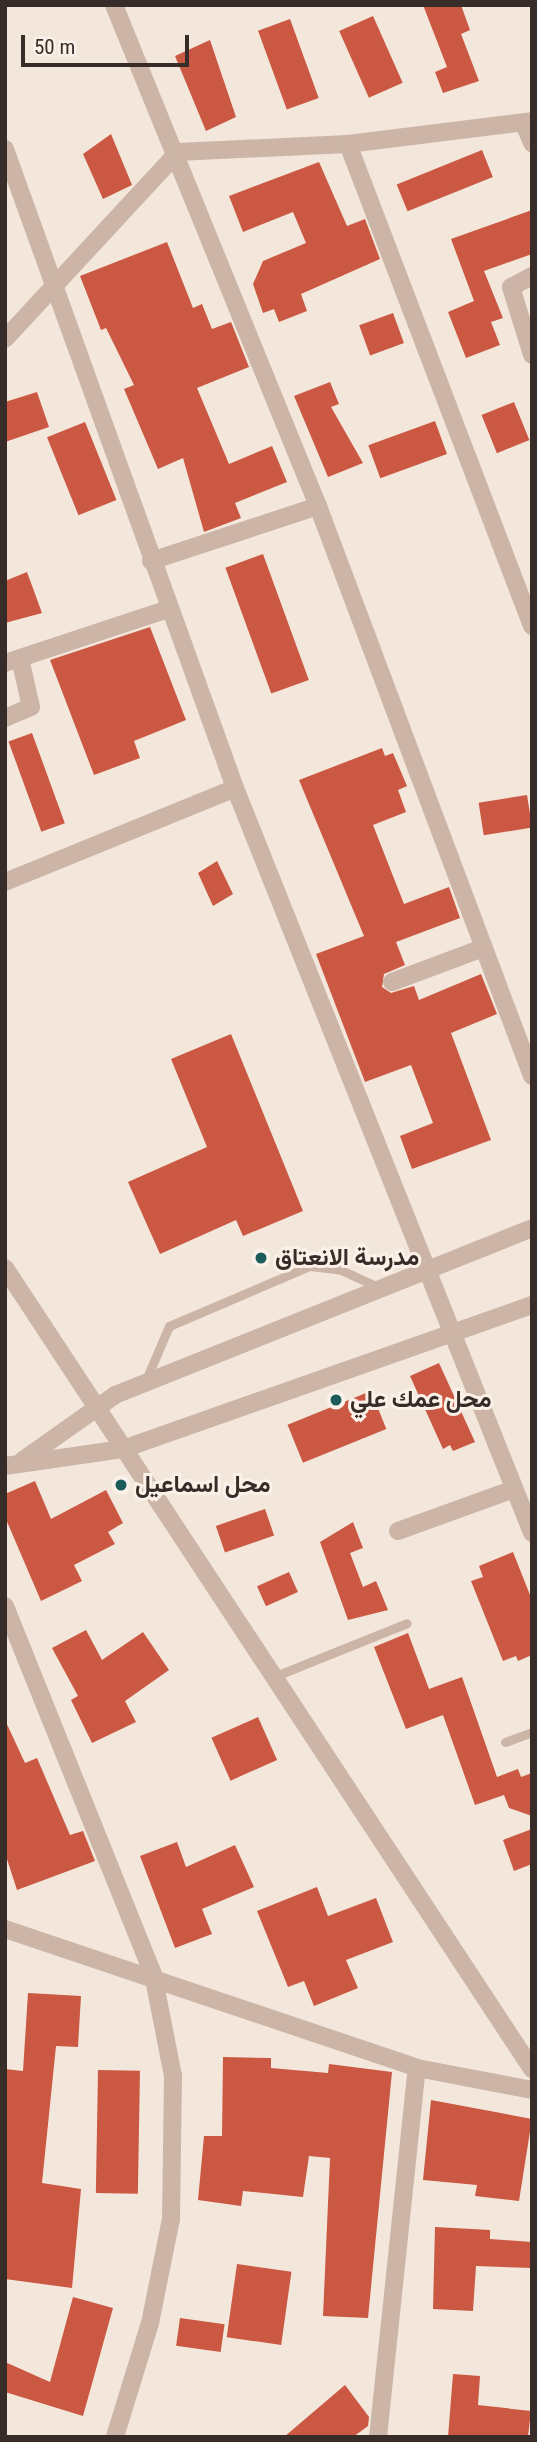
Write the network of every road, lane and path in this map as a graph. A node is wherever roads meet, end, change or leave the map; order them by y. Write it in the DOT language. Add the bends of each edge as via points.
graph roads {
  1 [pos="114,5"];
  2 [pos="528,123"];
  3 [pos="532,143"];
  4 [pos="348,144"];
  5 [pos="6,152"];
  6 [pos="178,152"];
  7 [pos="532,276"];
  8 [pos="56,287"];
  9 [pos="5,339"];
  10 [pos="532,355"];
  11 [pos="318,506"];
  12 [pos="151,561"];
  13 [pos="168,609"];
  14 [pos="532,626"];
  15 [pos="13,661"];
  16 [pos="5,718"];
  17 [pos="236,788"];
  18 [pos="5,882"];
  19 [pos="482,948"];
  20 [pos="392,982"];
  21 [pos="532,1076"];
  22 [pos="532,1228"];
  23 [pos="5,1268"];
  24 [pos="427,1270"];
  25 [pos="381,1289"];
  26 [pos="532,1305"];
  27 [pos="453,1336"];
  28 [pos="144,1383"];
  29 [pos="96,1409"];
  30 [pos="123,1448"];
  31 [pos="23,1460"];
  32 [pos="5,1466"];
  33 [pos="514,1489"];
  34 [pos="398,1531"];
  35 [pos="532,1533"];
  36 [pos="5,1606"];
  37 [pos="407,1623"];
  38 [pos="273,1677"];
  39 [pos="532,1732"];
  40 [pos="505,1742"];
  41 [pos="5,1929"];
  42 [pos="153,1974"];
  43 [pos="416,2068"];
  44 [pos="532,2069"];
  45 [pos="532,2090"];
  46 [pos="115,2437"];
  47 [pos="378,2437"];
  1 -- 6 [label="street"];
  2 -- 3 [label="street"];
  2 -- 4 [label="street"];
  4 -- 6 [label="street"];
  4 -- 14 [label="street"];
  5 -- 8 [label="street"];
  6 -- 8 [label="street"];
  6 -- 11 [label="street"];
  7 -- 10 [label="street" via="511,287"];
  8 -- 9 [label="street"];
  8 -- 12 [label="street"];
  11 -- 12 [label="street"];
  11 -- 19 [label="street"];
  12 -- 13 [label="street"];
  13 -- 15 [label="street"];
  13 -- 17 [label="street"];
  15 -- 16 [label="street" via="31,707"];
  17 -- 18 [label="street"];
  17 -- 24 [label="street"];
  19 -- 20 [label="street"];
  19 -- 21 [label="street"];
  22 -- 24 [label="street"];
  23 -- 29 [label="street"];
  24 -- 25 [label="street"];
  24 -- 27 [label="street"];
  25 -- 28 [label="street"];
  25 -- 28 [label="lane" via="341,1270 310,1266 169,1326"];
  26 -- 27 [label="street"];
  27 -- 30 [label="street"];
  27 -- 33 [label="street"];
  28 -- 29 [label="street"];
  29 -- 30 [label="street"];
  29 -- 31 [label="street"];
  30 -- 31 [label="street"];
  30 -- 38 [label="street"];
  31 -- 32 [label="street"];
  33 -- 34 [label="street"];
  33 -- 35 [label="street"];
  36 -- 42 [label="street"];
  37 -- 38 [label="lane"];
  38 -- 44 [label="street"];
  39 -- 40 [label="lane"];
  41 -- 42 [label="street"];
  42 -- 43 [label="street"];
  42 -- 46 [label="street" via="173,2076 171,2219 150,2323"];
  43 -- 45 [label="street"];
  43 -- 47 [label="street"];
}
